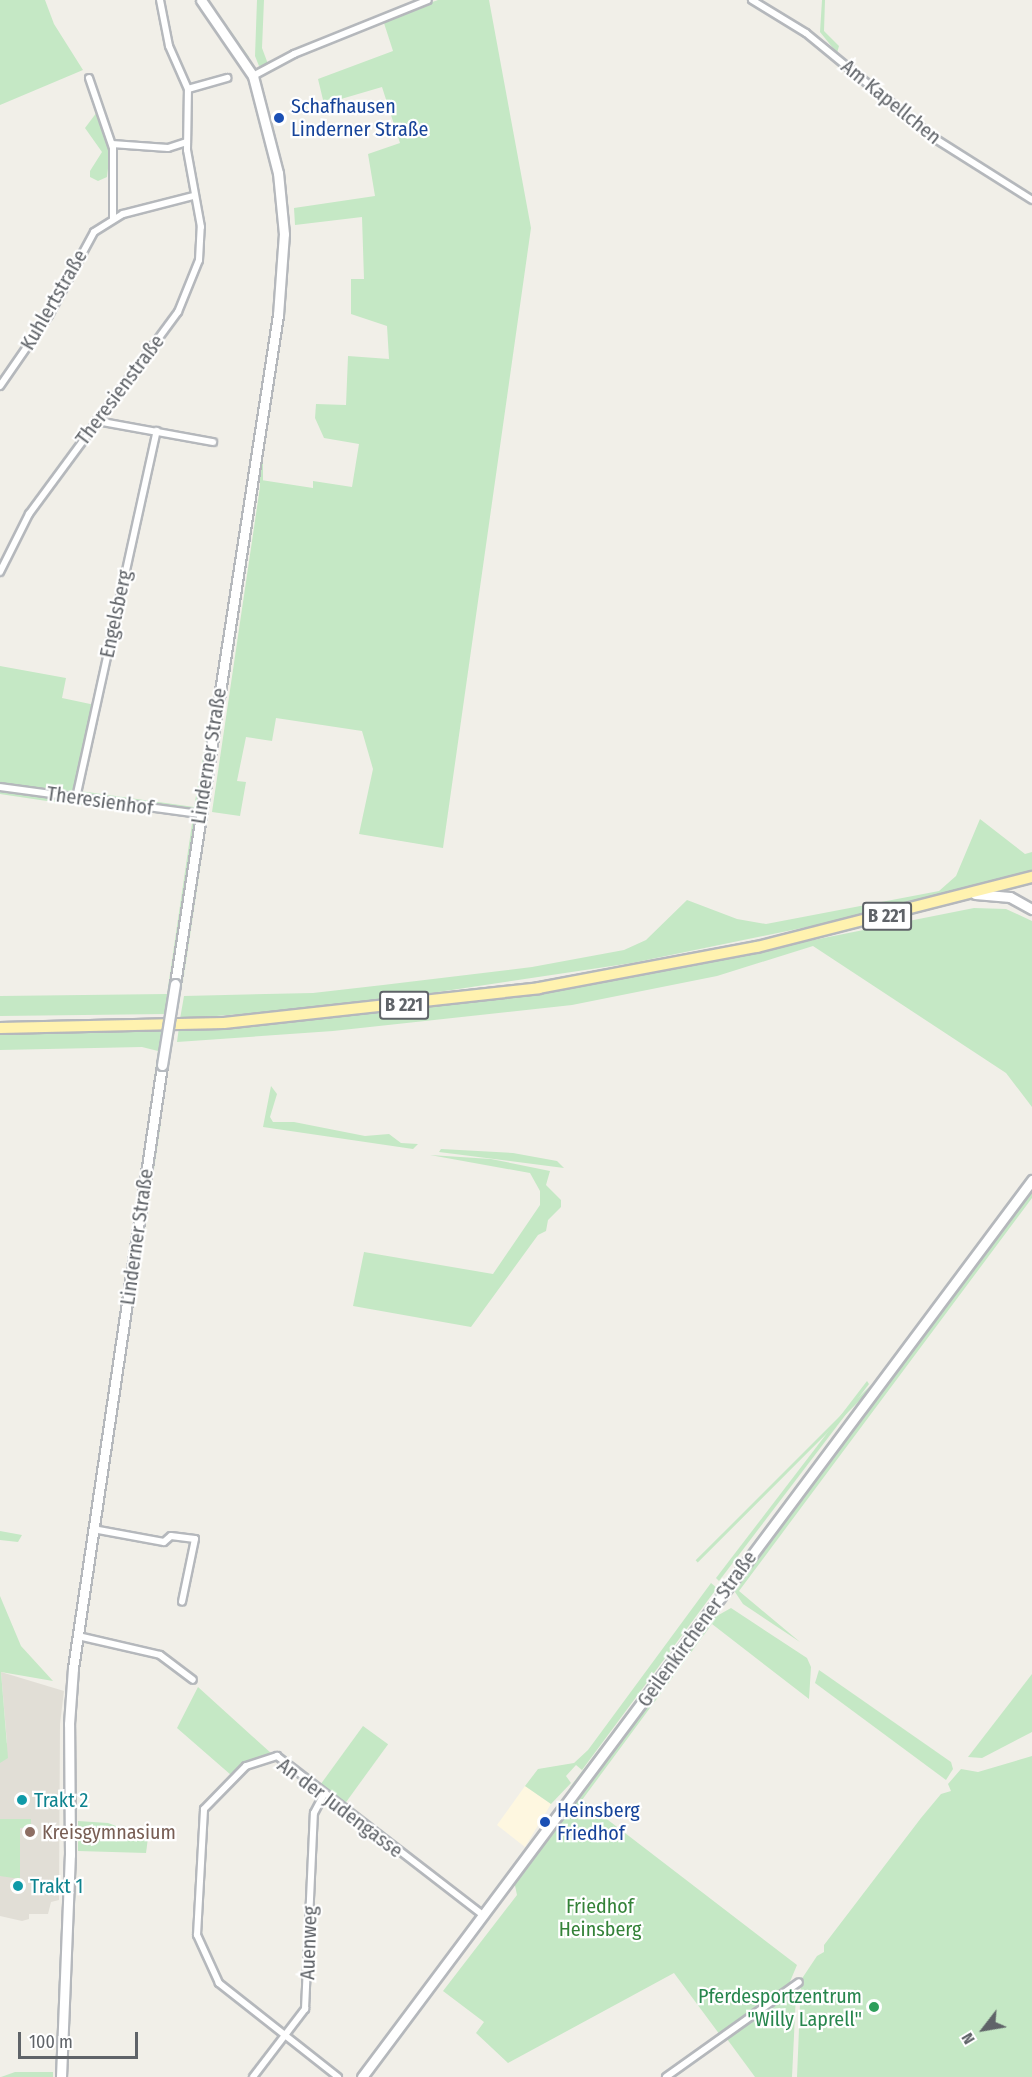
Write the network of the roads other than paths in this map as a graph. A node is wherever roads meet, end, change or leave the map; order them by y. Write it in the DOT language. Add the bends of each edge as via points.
graph roads {
  1 [pos="160,0"];
  2 [pos="201,0"];
  3 [pos="428,0"];
  4 [pos="752,0"];
  5 [pos="253,76"];
  6 [pos="89,78"];
  7 [pos="227,78"];
  8 [pos="188,89"];
  9 [pos="187,142"];
  10 [pos="112,144"];
  11 [pos="193,196"];
  12 [pos="1032,200"];
  13 [pos="113,219"];
  14 [pos="0,386"];
  15 [pos="97,421"];
  16 [pos="157,431"];
  17 [pos="213,442"];
  18 [pos="0,572"];
  19 [pos="0,787"];
  20 [pos="76,798"];
  21 [pos="200,814"];
  22 [pos="1032,877"];
  23 [pos="970,894"];
  24 [pos="1032,909"];
  25 [pos="0,1028"];
  26 [pos="1032,1180"];
  27 [pos="93,1529"];
  28 [pos="182,1602"];
  29 [pos="78,1636"];
  30 [pos="193,1680"];
  31 [pos="324,1794"];
  32 [pos="483,1915"];
  33 [pos="799,1982"];
  34 [pos="286,2037"];
  35 [pos="61,2077"];
  36 [pos="253,2077"];
  37 [pos="338,2077"];
  38 [pos="362,2077"];
  39 [pos="666,2077"];
  1 -- 8 [label="street" via="169,46"];
  2 -- 5 [label="main road, Linderner Straße"];
  3 -- 5 [label="street" via="294,54"];
  4 -- 12 [label="street, Am Kapellchen" via="813,38 934,138"];
  5 -- 21 [label="main road, Linderner Straße" via="284,204 283,266"];
  6 -- 10 [label="street"];
  7 -- 8 [label="street"];
  8 -- 9 [label="street, Theresienstraße"];
  9 -- 10 [label="street" via="168,148"];
  9 -- 11 [label="street, Theresienstraße"];
  10 -- 13 [label="street"];
  11 -- 13 [label="street, Kuhlertstraße"];
  11 -- 15 [label="street, Theresienstraße" via="201,227 199,260 178,312"];
  13 -- 14 [label="street, Kuhlertstraße" via="94,232 50,315"];
  15 -- 16 [label="street"];
  15 -- 18 [label="street, Theresienstraße" via="29,514"];
  16 -- 17 [label="street"];
  16 -- 20 [label="street, Engelsberg"];
  19 -- 20 [label="street, Theresienhof"];
  20 -- 21 [label="street, Theresienhof"];
  21 -- 27 [label="main road, Linderner Straße, bridge"];
  22 -- 23 [label="main road, B 221"];
  23 -- 24 [label="main road" via="1010,897"];
  23 -- 25 [label="main road, B 221" via="757,947 539,988 224,1023"];
  26 -- 32 [label="main road, Geilenkirchener Straße"];
  27 -- 28 [label="street" via="164,1542 171,1536 195,1539"];
  27 -- 29 [label="main road, Linderner Straße"];
  29 -- 30 [label="street" via="160,1655"];
  29 -- 35 [label="main road, Linderner Straße" via="69,1724 70,1856"];
  31 -- 32 [label="street, An der Judengasse"];
  31 -- 34 [label="street, Auenweg" via="314,1814 307,2001"];
  31 -- 34 [label="street, An der Judengasse" via="277,1756 240,1771 204,1809 201,1822 200,1943 222,1986"];
  32 -- 38 [label="main road, Geilenkirchener Straße"];
  33 -- 39 [label="street"];
  34 -- 36 [label="street, Auenweg"];
  34 -- 37 [label="street, An der Judengasse"];
}
